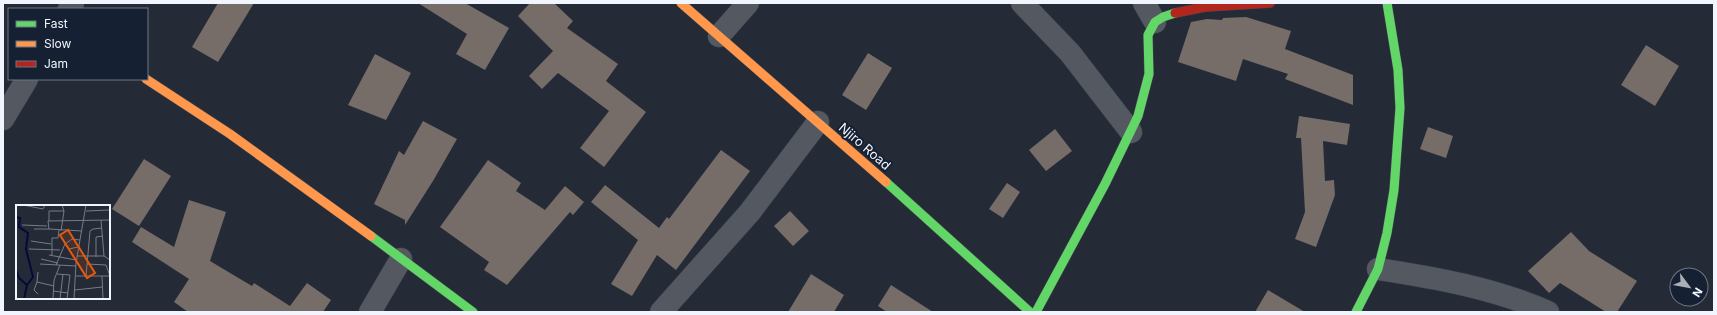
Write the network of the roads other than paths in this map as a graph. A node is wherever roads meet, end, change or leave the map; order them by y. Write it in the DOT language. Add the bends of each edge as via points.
graph roads {
  1 [pos="681,3"];
  2 [pos="748,3"];
  3 [pos="1022,3"];
  4 [pos="1144,3"];
  5 [pos="1270,3"];
  6 [pos="1387,3"];
  7 [pos="1155,22"];
  8 [pos="719,36"];
  9 [pos="26,80"];
  10 [pos="148,80"];
  11 [pos="3,119"];
  12 [pos="818,122"];
  13 [pos="1131,132"];
  14 [pos="401,259"];
  15 [pos="1378,269"];
  16 [pos="370,312"];
  17 [pos="474,312"];
  18 [pos="661,312"];
  19 [pos="1030,312"];
  20 [pos="1036,312"];
  21 [pos="1356,312"];
  22 [pos="1548,312"];
  1 -- 8 [label="street, Njiro Road"];
  2 -- 8 [label="street"];
  3 -- 13 [label="street" via="1070,53"];
  4 -- 7 [label="street"];
  5 -- 7 [label="street" via="1204,8 1174,13"];
  6 -- 15 [label="street" via="1398,70 1400,108 1394,190"];
  7 -- 13 [label="street" via="1148,35 1150,58 1146,88"];
  8 -- 12 [label="street, Njiro Road"];
  9 -- 11 [label="street"];
  10 -- 14 [label="street" via="198,111"];
  12 -- 18 [label="street" via="750,212"];
  12 -- 19 [label="street, Njiro Road"];
  13 -- 20 [label="street"];
  14 -- 16 [label="street"];
  14 -- 17 [label="street"];
  15 -- 21 [label="street"];
  15 -- 22 [label="street" via="1473,286"];
}
